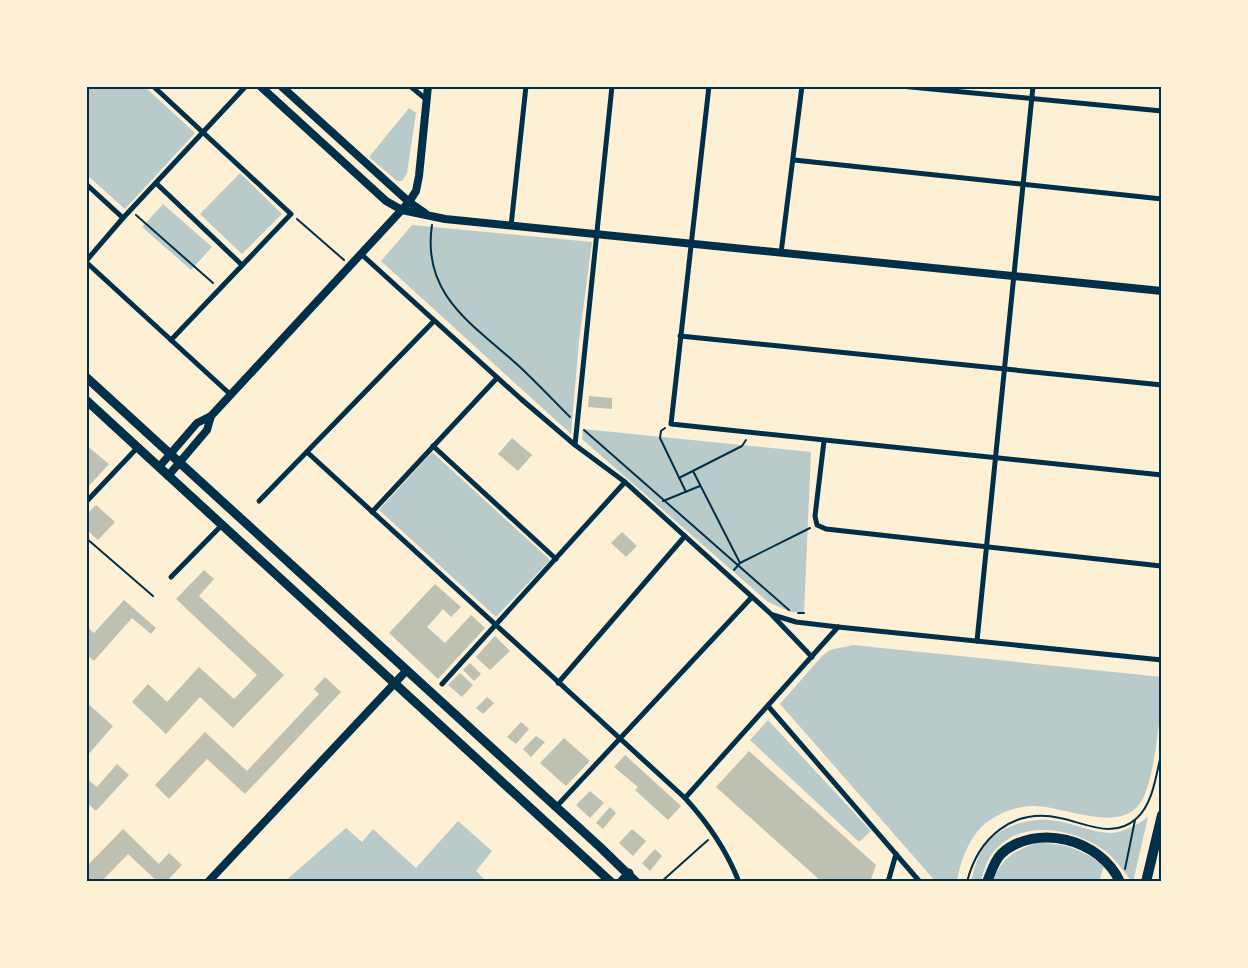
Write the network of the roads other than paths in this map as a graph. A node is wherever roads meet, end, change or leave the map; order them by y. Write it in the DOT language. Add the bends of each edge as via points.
graph roads {
  1 [pos="153,86"];
  2 [pos="246,86"];
  3 [pos="260,86"];
  4 [pos="282,86"];
  5 [pos="410,86"];
  6 [pos="428,86"];
  7 [pos="526,86"];
  8 [pos="612,86"];
  9 [pos="709,86"];
  10 [pos="802,86"];
  11 [pos="900,86"];
  12 [pos="1033,86"];
  13 [pos="1032,97"];
  14 [pos="427,100"];
  15 [pos="1162,111"];
  16 [pos="204,134"];
  17 [pos="794,160"];
  18 [pos="86,184"];
  19 [pos="157,184"];
  20 [pos="1024,185"];
  21 [pos="1162,200"];
  22 [pos="409,202"];
  23 [pos="402,210"];
  24 [pos="123,218"];
  25 [pos="434,221"];
  26 [pos="511,226"];
  27 [pos="597,235"];
  28 [pos="690,244"];
  29 [pos="781,253"];
  30 [pos="361,254"];
  31 [pos="86,262"];
  32 [pos="242,265"];
  33 [pos="1014,277"];
  34 [pos="1162,292"];
  35 [pos="434,321"];
  36 [pos="680,336"];
  37 [pos="171,340"];
  38 [pos="1006,368"];
  39 [pos="86,377"];
  40 [pos="497,378"];
  41 [pos="1162,385"];
  42 [pos="231,394"];
  43 [pos="86,400"];
  44 [pos="211,416"];
  45 [pos="824,441"];
  46 [pos="574,445"];
  47 [pos="433,446"];
  48 [pos="138,447"];
  49 [pos="307,452"];
  50 [pos="170,453"];
  51 [pos="996,458"];
  52 [pos="179,462"];
  53 [pos="159,467"];
  54 [pos="1162,475"];
  55 [pos="168,476"];
  56 [pos="625,482"];
  57 [pos="86,502"];
  58 [pos="259,502"];
  59 [pos="372,512"];
  60 [pos="222,524"];
  61 [pos="684,536"];
  62 [pos="988,546"];
  63 [pos="556,559"];
  64 [pos="1161,566"];
  65 [pos="170,577"];
  66 [pos="752,597"];
  67 [pos="771,614"];
  68 [pos="496,625"];
  69 [pos="838,627"];
  70 [pos="977,641"];
  71 [pos="812,657"];
  72 [pos="1162,660"];
  73 [pos="407,670"];
  74 [pos="395,682"];
  75 [pos="558,682"];
  76 [pos="442,684"];
  77 [pos="768,706"];
  78 [pos="621,739"];
  79 [pos="685,798"];
  80 [pos="556,807"];
  81 [pos="1162,815"];
  82 [pos="896,854"];
  83 [pos="629,873"];
  84 [pos="208,882"];
  85 [pos="611,882"];
  86 [pos="621,882"];
  87 [pos="636,882"];
  88 [pos="739,882"];
  89 [pos="888,882"];
  90 [pos="920,882"];
  91 [pos="987,882"];
  92 [pos="1120,882"];
  93 [pos="1146,882"];
  1 -- 16 [label="street"];
  2 -- 16 [label="street"];
  3 -- 23 [label="street" via="386,201"];
  4 -- 22 [label="street"];
  5 -- 14 [label="street"];
  6 -- 14 [label="street"];
  7 -- 26 [label="street"];
  8 -- 27 [label="street"];
  9 -- 28 [label="street"];
  10 -- 17 [label="street"];
  11 -- 13 [label="street"];
  12 -- 13 [label="street"];
  13 -- 15 [label="street"];
  13 -- 20 [label="street"];
  14 -- 22 [label="street" via="419,176 416,191"];
  16 -- 19 [label="street"];
  16 -- 32 [label="street" via="291,214"];
  17 -- 20 [label="street"];
  17 -- 29 [label="street"];
  18 -- 24 [label="street"];
  19 -- 24 [label="street"];
  19 -- 32 [label="street"];
  20 -- 21 [label="street"];
  20 -- 33 [label="street"];
  22 -- 23 [label="street"];
  22 -- 25 [label="street"];
  23 -- 25 [label="street"];
  23 -- 30 [label="street"];
  24 -- 31 [label="street"];
  25 -- 26 [label="street"];
  26 -- 27 [label="street"];
  27 -- 28 [label="street"];
  27 -- 46 [label="street"];
  28 -- 29 [label="street"];
  28 -- 36 [label="street"];
  29 -- 33 [label="street"];
  30 -- 35 [label="street"];
  30 -- 42 [label="street"];
  31 -- 37 [label="street"];
  32 -- 37 [label="street"];
  33 -- 34 [label="street"];
  33 -- 38 [label="street"];
  35 -- 40 [label="street"];
  35 -- 49 [label="street"];
  36 -- 38 [label="street"];
  36 -- 45 [label="street" via="670,424"];
  37 -- 42 [label="street"];
  38 -- 41 [label="street"];
  38 -- 51 [label="street"];
  39 -- 50 [label="main road"];
  40 -- 46 [label="street"];
  40 -- 47 [label="street"];
  42 -- 44 [label="street"];
  43 -- 48 [label="main road"];
  44 -- 50 [label="street" via="197,423"];
  44 -- 52 [label="street" via="207,430"];
  45 -- 51 [label="street"];
  45 -- 62 [label="street" via="815,516 817,525 826,529"];
  46 -- 56 [label="street"];
  47 -- 59 [label="street"];
  47 -- 63 [label="street"];
  48 -- 53 [label="main road"];
  48 -- 57 [label="street"];
  49 -- 58 [label="street"];
  49 -- 59 [label="street"];
  50 -- 52 [label="main road"];
  50 -- 53 [label="street"];
  51 -- 54 [label="street"];
  51 -- 62 [label="street"];
  52 -- 55 [label="street"];
  52 -- 73 [label="main road"];
  53 -- 55 [label="main road"];
  55 -- 60 [label="main road"];
  56 -- 61 [label="street"];
  56 -- 63 [label="street"];
  59 -- 68 [label="street"];
  60 -- 65 [label="street"];
  60 -- 74 [label="main road"];
  61 -- 66 [label="street"];
  61 -- 75 [label="street"];
  62 -- 64 [label="street"];
  62 -- 70 [label="street"];
  63 -- 68 [label="street"];
  66 -- 67 [label="street"];
  66 -- 78 [label="street"];
  67 -- 69 [label="street" via="796,622"];
  67 -- 71 [label="street"];
  68 -- 75 [label="street"];
  68 -- 76 [label="street"];
  69 -- 70 [label="street"];
  69 -- 71 [label="street"];
  70 -- 72 [label="street"];
  71 -- 77 [label="street"];
  73 -- 74 [label="street"];
  73 -- 80 [label="main road"];
  74 -- 84 [label="street"];
  74 -- 85 [label="main road"];
  75 -- 78 [label="street"];
  77 -- 79 [label="street"];
  77 -- 82 [label="street"];
  78 -- 79 [label="street"];
  78 -- 80 [label="street"];
  79 -- 88 [label="street" via="715,833"];
  80 -- 83 [label="main road"];
  81 -- 93 [label="highway"];
  82 -- 89 [label="street"];
  82 -- 90 [label="street"];
  83 -- 86 [label="main road"];
  83 -- 87 [label="main road"];
  91 -- 92 [label="highway" via="1000,856 1013,845 1042,837 1075,842 1088,848 1112,868"];
}
